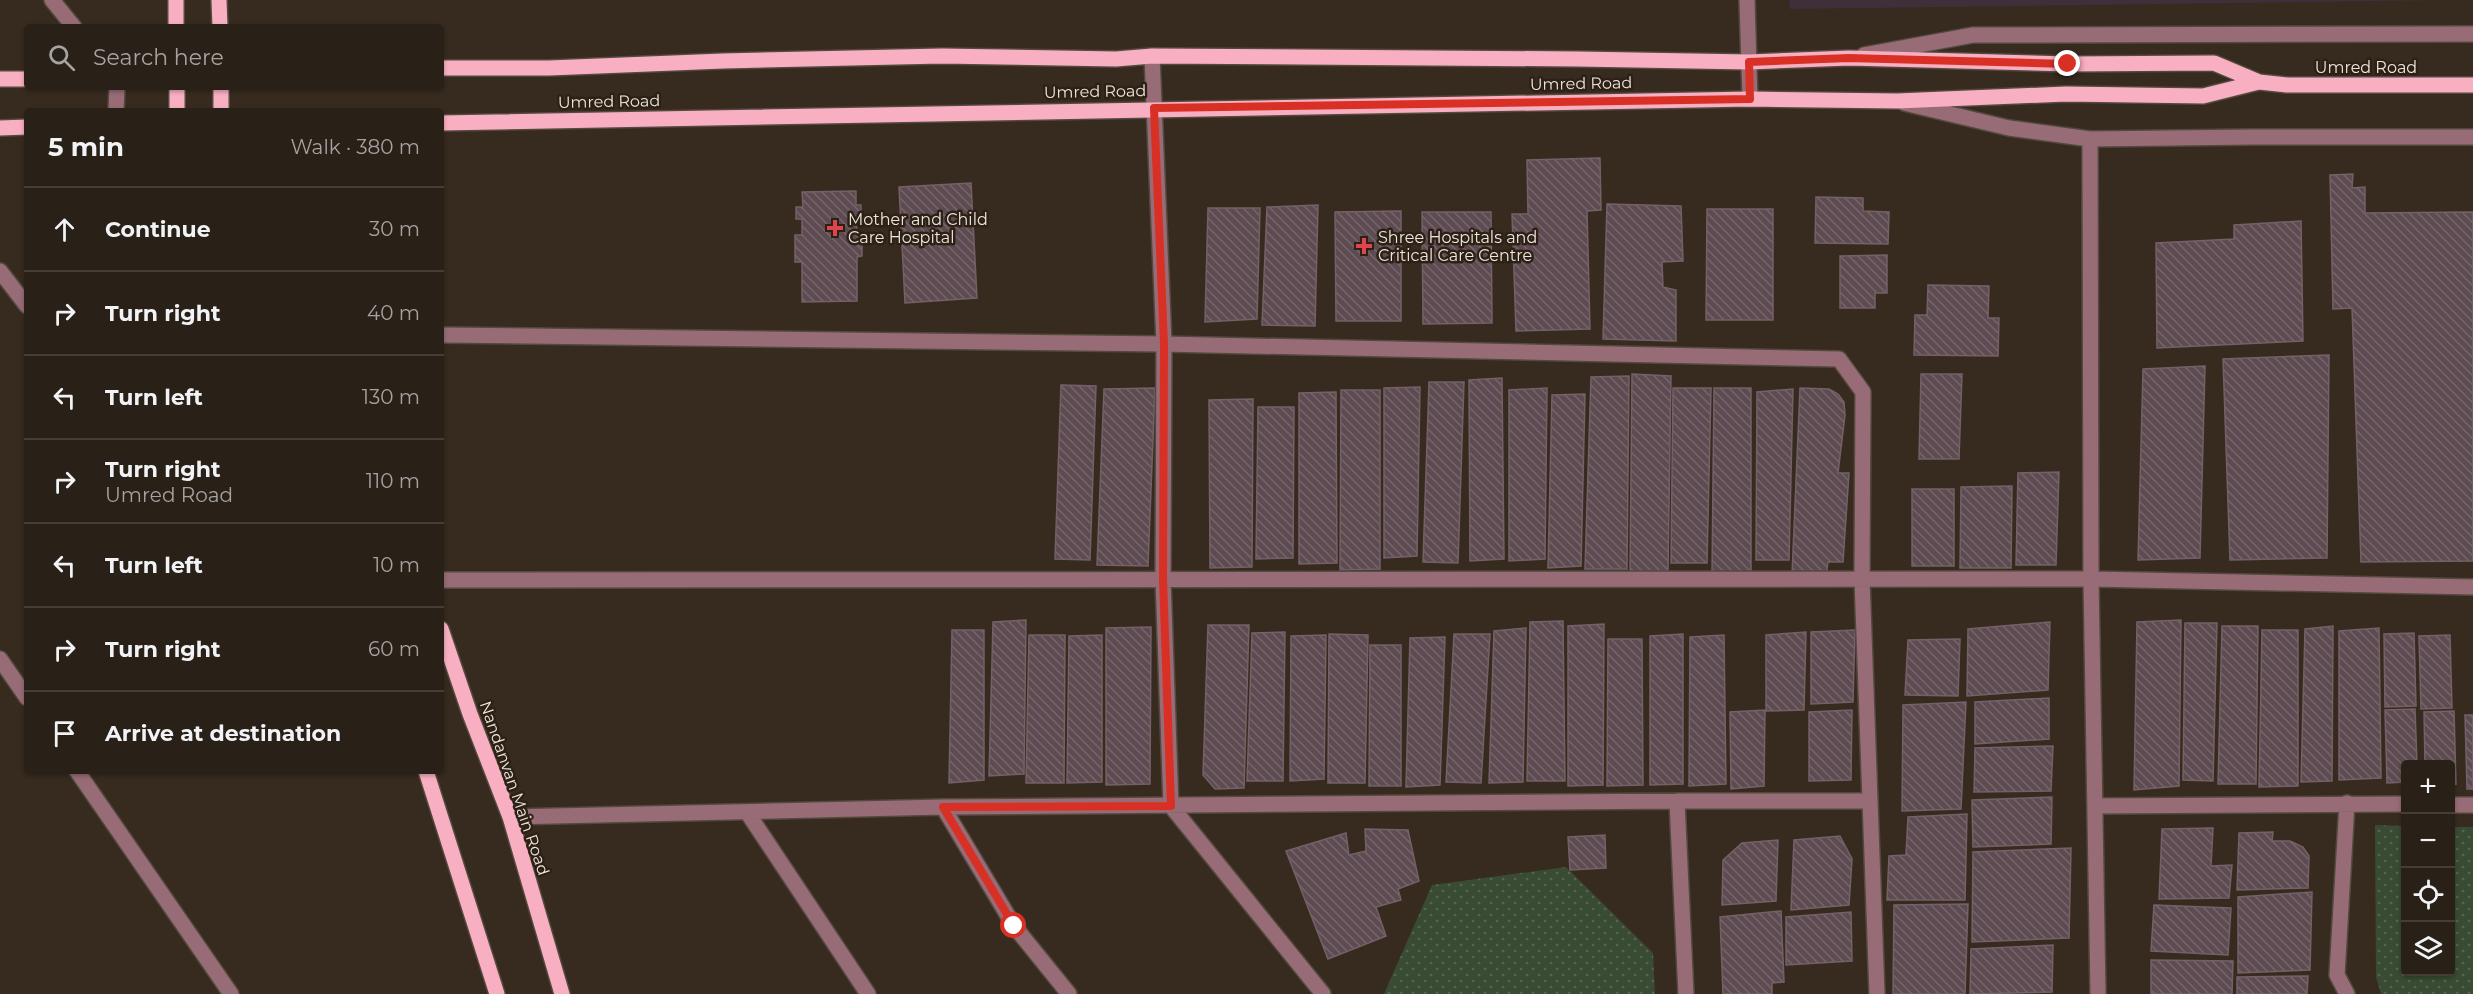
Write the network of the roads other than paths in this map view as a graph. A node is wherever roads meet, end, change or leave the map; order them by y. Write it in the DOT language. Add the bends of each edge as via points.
graph roads {
  1 [pos="52,0"];
  2 [pos="176,0"];
  3 [pos="219,0"];
  4 [pos="1747,0"];
  5 [pos="72,24"];
  6 [pos="176,24"];
  7 [pos="220,24"];
  8 [pos="2473,34"];
  9 [pos="1152,57"];
  10 [pos="1849,58"];
  11 [pos="1749,62"];
  12 [pos="444,68"];
  13 [pos="0,80"];
  14 [pos="24,80"];
  15 [pos="2259,82"];
  16 [pos="2473,85"];
  17 [pos="117,90"];
  18 [pos="177,90"];
  19 [pos="221,90"];
  20 [pos="1750,99"];
  21 [pos="1897,101"];
  22 [pos="116,108"];
  23 [pos="177,108"];
  24 [pos="221,108"];
  25 [pos="1154,108"];
  26 [pos="444,123"];
  27 [pos="24,127"];
  28 [pos="0,128"];
  29 [pos="2473,138"];
  30 [pos="2090,139"];
  31 [pos="0,271"];
  32 [pos="24,302"];
  33 [pos="444,334"];
  34 [pos="1164,344"];
  35 [pos="1163,579"];
  36 [pos="1862,579"];
  37 [pos="2091,579"];
  38 [pos="444,580"];
  39 [pos="2473,587"];
  40 [pos="444,638"];
  41 [pos="0,658"];
  42 [pos="24,694"];
  43 [pos="79,774"];
  44 [pos="427,774"];
  45 [pos="1677,801"];
  46 [pos="1870,801"];
  47 [pos="2347,803"];
  48 [pos="2401,804"];
  49 [pos="2455,805"];
  50 [pos="2473,805"];
  51 [pos="1171,806"];
  52 [pos="2095,806"];
  53 [pos="943,807"];
  54 [pos="747,812"];
  55 [pos="510,817"];
  56 [pos="231,994"];
  57 [pos="497,994"];
  58 [pos="562,994"];
  59 [pos="868,994"];
  60 [pos="1069,994"];
  61 [pos="1323,994"];
  62 [pos="1686,994"];
  63 [pos="1877,994"];
  64 [pos="2098,994"];
  65 [pos="2347,994"];
  1 -- 5 [label="street"];
  2 -- 6 [label="main road"];
  3 -- 7 [label="main road"];
  4 -- 11 [label="street"];
  8 -- 10 [label="street" via="1973,35"];
  9 -- 11 [label="main road"];
  9 -- 12 [label="main road" via="931,56"];
  9 -- 25 [label="street"];
  10 -- 11 [label="main road"];
  10 -- 15 [label="main road" via="2214,63"];
  11 -- 20 [label="street"];
  13 -- 14 [label="main road"];
  15 -- 16 [label="main road, Umred Road"];
  15 -- 21 [label="main road, Umred Road" via="2203,96 2067,94"];
  17 -- 22 [label="street"];
  18 -- 23 [label="main road"];
  19 -- 24 [label="main road"];
  20 -- 21 [label="main road, Umred Road"];
  20 -- 25 [label="main road, Umred Road"];
  21 -- 30 [label="street" via="2009,128"];
  25 -- 26 [label="main road, Umred Road"];
  25 -- 34 [label="street"];
  27 -- 28 [label="main road"];
  29 -- 30 [label="street"];
  30 -- 37 [label="street"];
  31 -- 32 [label="street"];
  33 -- 34 [label="street"];
  34 -- 35 [label="street"];
  34 -- 36 [label="street" via="1839,359 1863,393"];
  35 -- 36 [label="street"];
  35 -- 38 [label="street"];
  35 -- 51 [label="street"];
  36 -- 37 [label="street"];
  36 -- 46 [label="street"];
  37 -- 39 [label="street"];
  37 -- 52 [label="street"];
  40 -- 55 [label="main road, Nandanvan Main Road"];
  41 -- 42 [label="street"];
  43 -- 56 [label="street"];
  44 -- 57 [label="main road"];
  45 -- 46 [label="street"];
  45 -- 51 [label="street"];
  45 -- 62 [label="street"];
  46 -- 63 [label="street"];
  47 -- 48 [label="street"];
  47 -- 52 [label="street"];
  47 -- 65 [label="street" via="2337,975"];
  49 -- 50 [label="street"];
  51 -- 53 [label="street"];
  51 -- 61 [label="street"];
  52 -- 64 [label="street"];
  53 -- 54 [label="street"];
  53 -- 60 [label="street" via="1014,926"];
  54 -- 55 [label="street"];
  54 -- 59 [label="street"];
  55 -- 58 [label="main road, Nandanvan Main Road"];
}
